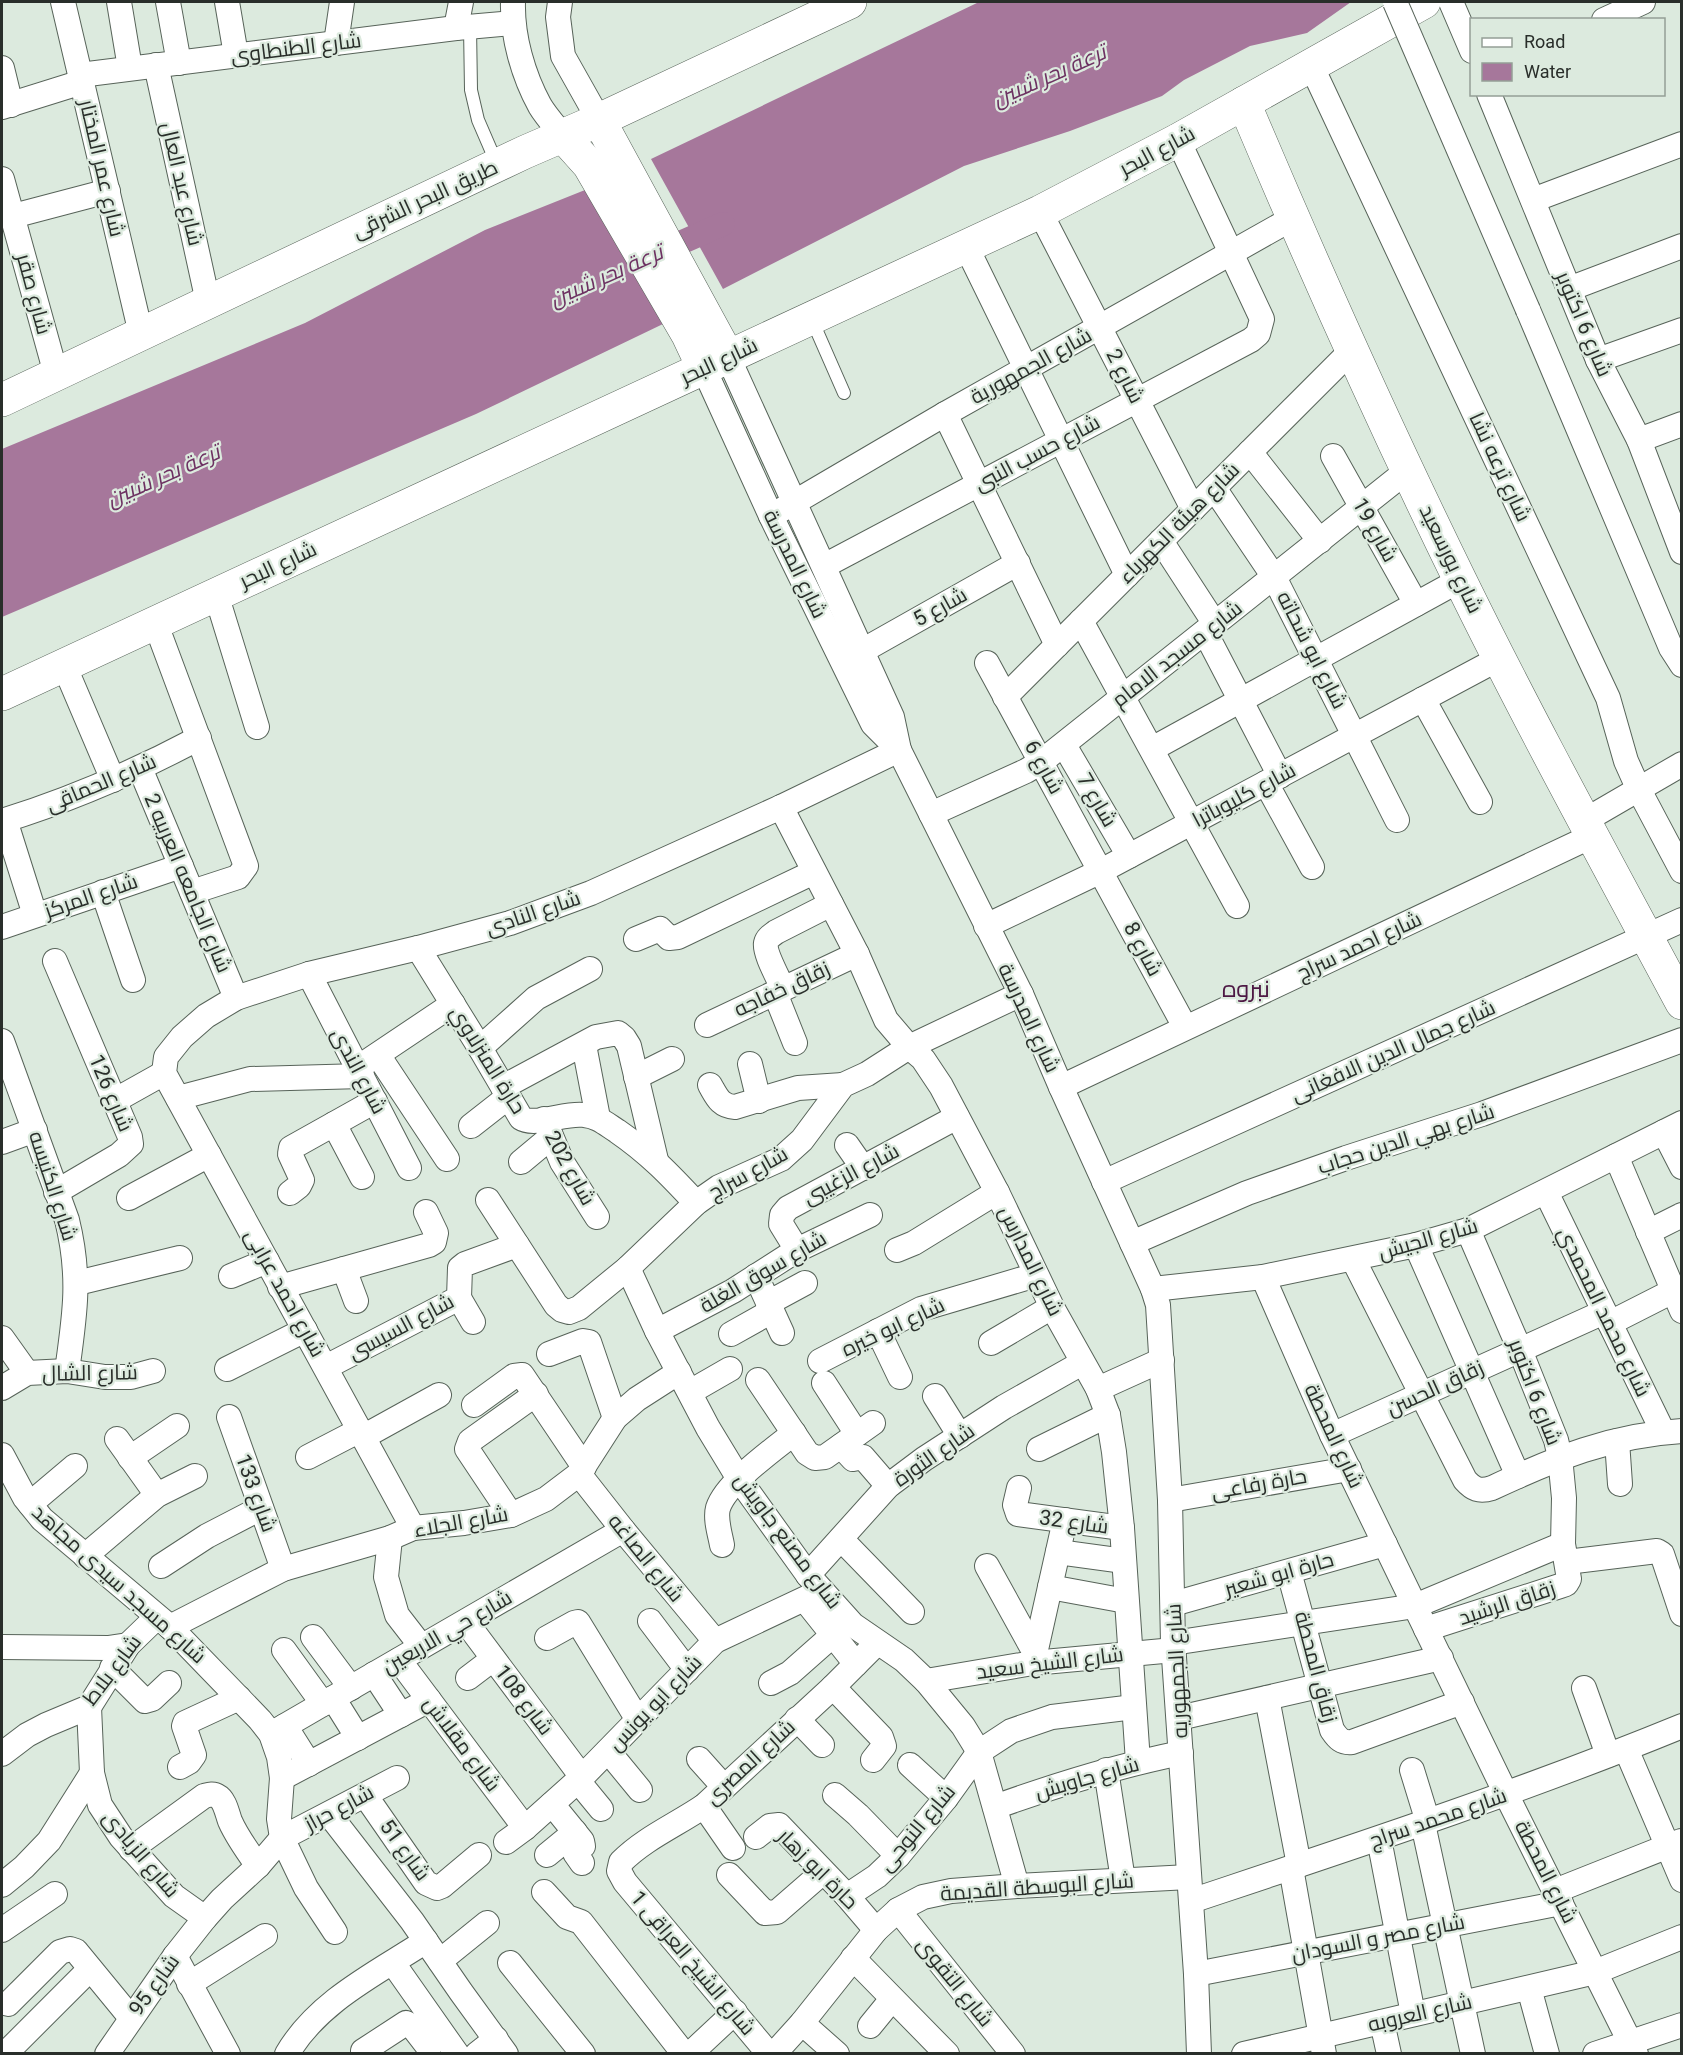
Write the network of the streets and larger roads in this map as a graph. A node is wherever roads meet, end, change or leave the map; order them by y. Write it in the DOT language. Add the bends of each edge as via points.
graph roads {
  1 [pos="63,2"];
  2 [pos="119,2"];
  3 [pos="168,2"];
  4 [pos="227,2"];
  5 [pos="342,2"];
  6 [pos="461,2"];
  7 [pos="560,2"];
  8 [pos="850,2"];
  9 [pos="1395,2"];
  10 [pos="1424,2"];
  11 [pos="1451,2"];
  12 [pos="1643,2"];
  13 [pos="512,12"];
  14 [pos="1608,18"];
  15 [pos="463,28"];
  16 [pos="336,43"];
  17 [pos="1470,46"];
  18 [pos="236,55"];
  19 [pos="167,64"];
  20 [pos="1311,65"];
  21 [pos="2,68"];
  22 [pos="130,68"];
  23 [pos="81,78"];
  24 [pos="1490,96"];
  25 [pos="1244,103"];
  26 [pos="6,106"];
  27 [pos="599,120"];
  28 [pos="563,136"];
  29 [pos="1178,140"];
  30 [pos="1682,144"];
  31 [pos="602,157"];
  32 [pos="2,179"];
  33 [pos="108,191"];
  34 [pos="1533,200"];
  35 [pos="1040,212"];
  36 [pos="13,216"];
  37 [pos="1293,218"];
  38 [pos="966,246"];
  39 [pos="1682,246"];
  40 [pos="1231,253"];
  41 [pos="1569,289"];
  42 [pos="208,302"];
  43 [pos="1100,327"];
  44 [pos="1682,330"];
  45 [pos="141,334"];
  46 [pos="1353,349"];
  47 [pos="1598,360"];
  48 [pos="716,363"];
  49 [pos="1026,369"];
  50 [pos="56,374"];
  51 [pos="2,400"];
  52 [pos="1137,400"];
  53 [pos="945,414"];
  54 [pos="1682,424"];
  55 [pos="1639,440"];
  56 [pos="1061,441"];
  57 [pos="1250,452"];
  58 [pos="1333,456"];
  59 [pos="1408,470"];
  60 [pos="979,484"];
  61 [pos="1214,488"];
  62 [pos="795,502"];
  63 [pos="1362,508"];
  64 [pos="1193,509"];
  65 [pos="771,516"];
  66 [pos="1679,540"];
  67 [pos="1161,541"];
  68 [pos="1320,541"];
  69 [pos="1018,563"];
  70 [pos="824,566"];
  71 [pos="1127,575"];
  72 [pos="1274,577"];
  73 [pos="1460,580"];
  74 [pos="216,594"];
  75 [pos="1416,604"];
  76 [pos="1082,621"];
  77 [pos="155,622"];
  78 [pos="1210,628"];
  79 [pos="1057,645"];
  80 [pos="862,651"];
  81 [pos="1500,658"];
  82 [pos="1317,659"];
  83 [pos="987,663"];
  84 [pos="64,665"];
  85 [pos="1682,665"];
  86 [pos="2,694"];
  87 [pos="1123,696"];
  88 [pos="1005,697"];
  89 [pos="1423,699"];
  90 [pos="1241,700"];
  91 [pos="257,728"];
  92 [pos="1355,735"];
  93 [pos="199,738"];
  94 [pos="1064,745"];
  95 [pos="1152,749"];
  96 [pos="899,750"];
  97 [pos="1041,762"];
  98 [pos="1682,764"];
  99 [pos="140,768"];
  100 [pos="1273,779"];
  101 [pos="112,780"];
  102 [pos="1639,789"];
  103 [pos="1480,802"];
  104 [pos="781,807"];
  105 [pos="931,814"];
  106 [pos="1396,820"];
  107 [pos="3,821"];
  108 [pos="1192,823"];
  109 [pos="1588,828"];
  110 [pos="1129,856"];
  111 [pos="181,866"];
  112 [pos="1312,867"];
  113 [pos="1101,871"];
  114 [pos="1682,871"];
  115 [pos="814,872"];
  116 [pos="103,892"];
  117 [pos="192,892"];
  118 [pos="831,904"];
  119 [pos="1237,906"];
  120 [pos="35,915"];
  121 [pos="1682,920"];
  122 [pos="986,926"];
  123 [pos="2,927"];
  124 [pos="1646,937"];
  125 [pos="636,939"];
  126 [pos="418,948"];
  127 [pos="857,954"];
  128 [pos="55,960"];
  129 [pos="590,969"];
  130 [pos="309,974"];
  131 [pos="133,981"];
  132 [pos="779,991"];
  133 [pos="1021,994"];
  134 [pos="236,998"];
  135 [pos="1682,1003"];
  136 [pos="453,1004"];
  137 [pos="707,1025"];
  138 [pos="1185,1027"];
  139 [pos="1682,1040"];
  140 [pos="2,1041"];
  141 [pos="795,1043"];
  142 [pos="584,1045"];
  143 [pos="909,1047"];
  144 [pos="480,1048"];
  145 [pos="378,1054"];
  146 [pos="672,1059"];
  147 [pos="750,1064"];
  148 [pos="165,1065"];
  149 [pos="6,1068"];
  150 [pos="360,1072"];
  151 [pos="636,1077"];
  152 [pos="710,1085"];
  153 [pos="843,1085"];
  154 [pos="1061,1087"];
  155 [pos="506,1092"];
  156 [pos="178,1098"];
  157 [pos="114,1101"];
  158 [pos="375,1101"];
  159 [pos="759,1101"];
  160 [pos="957,1117"];
  161 [pos="598,1118"];
  162 [pos="334,1124"];
  163 [pos="471,1126"];
  164 [pos="1673,1127"];
  165 [pos="547,1128"];
  166 [pos="36,1130"];
  167 [pos="2,1142"];
  168 [pos="847,1145"];
  169 [pos="209,1155"];
  170 [pos="1616,1156"];
  171 [pos="447,1159"];
  172 [pos="656,1160"];
  173 [pos="520,1162"];
  174 [pos="409,1167"];
  175 [pos="1682,1167"];
  176 [pos="863,1168"];
  177 [pos="362,1177"];
  178 [pos="1104,1182"];
  179 [pos="56,1192"];
  180 [pos="997,1192"];
  181 [pos="1546,1192"];
  182 [pos="290,1193"];
  183 [pos="129,1198"];
  184 [pos="488,1200"];
  185 [pos="696,1203"];
  186 [pos="426,1212"];
  187 [pos="870,1215"];
  188 [pos="1682,1215"];
  189 [pos="597,1217"];
  190 [pos="1468,1230"];
  191 [pos="1648,1232"];
  192 [pos="1132,1243"];
  193 [pos="517,1245"];
  194 [pos="1416,1245"];
  195 [pos="797,1250"];
  196 [pos="897,1250"];
  197 [pos="180,1258"];
  198 [pos="1353,1259"];
  199 [pos="267,1261"];
  200 [pos="628,1268"];
  201 [pos="344,1269"];
  202 [pos="1036,1275"];
  203 [pos="231,1276"];
  204 [pos="756,1276"];
  205 [pos="1263,1278"];
  206 [pos="77,1283"];
  207 [pos="805,1283"];
  208 [pos="280,1287"];
  209 [pos="1153,1288"];
  210 [pos="459,1298"];
  211 [pos="356,1301"];
  212 [pos="1677,1301"];
  213 [pos="770,1307"];
  214 [pos="1052,1307"];
  215 [pos="1607,1317"];
  216 [pos="472,1322"];
  217 [pos="305,1330"];
  218 [pos="657,1331"];
  219 [pos="878,1331"];
  220 [pos="782,1333"];
  221 [pos="731,1334"];
  222 [pos="2,1338"];
  223 [pos="991,1343"];
  224 [pos="1520,1350"];
  225 [pos="549,1354"];
  226 [pos="1162,1360"];
  227 [pos="1082,1363"];
  228 [pos="326,1367"];
  229 [pos="227,1369"];
  230 [pos="730,1369"];
  231 [pos="67,1371"];
  232 [pos="153,1371"];
  233 [pos="1472,1372"];
  234 [pos="27,1374"];
  235 [pos="900,1377"];
  236 [pos="758,1380"];
  237 [pos="684,1382"];
  238 [pos="2,1388"];
  239 [pos="1098,1389"];
  240 [pos="536,1394"];
  241 [pos="439,1395"];
  242 [pos="935,1395"];
  243 [pos="1420,1395"];
  244 [pos="474,1405"];
  245 [pos="1108,1415"];
  246 [pos="229,1417"];
  247 [pos="615,1418"];
  248 [pos="177,1426"];
  249 [pos="794,1433"];
  250 [pos="361,1434"];
  251 [pos="1676,1434"];
  252 [pos="857,1435"];
  253 [pos="960,1436"];
  254 [pos="1332,1436"];
  255 [pos="1617,1441"];
  256 [pos="1040,1449"];
  257 [pos="2,1455"];
  258 [pos="308,1457"];
  259 [pos="1560,1457"];
  260 [pos="75,1466"];
  261 [pos="1348,1469"];
  262 [pos="581,1470"];
  263 [pos="195,1476"];
  264 [pos="1518,1476"];
  265 [pos="739,1479"];
  266 [pos="1620,1484"];
  267 [pos="888,1486"];
  268 [pos="1019,1488"];
  269 [pos="157,1495"];
  270 [pos="17,1497"];
  271 [pos="1170,1500"];
  272 [pos="261,1508"];
  273 [pos="511,1515"];
  274 [pos="1065,1520"];
  275 [pos="413,1528"];
  276 [pos="1122,1528"];
  277 [pos="623,1530"];
  278 [pos="390,1538"];
  279 [pos="841,1539"];
  280 [pos="1385,1544"];
  281 [pos="722,1545"];
  282 [pos="1058,1552"];
  283 [pos="1565,1553"];
  284 [pos="85,1556"];
  285 [pos="1124,1561"];
  286 [pos="161,1566"];
  287 [pos="987,1566"];
  288 [pos="284,1569"];
  289 [pos="1289,1572"];
  290 [pos="1050,1587"];
  291 [pos="811,1588"];
  292 [pos="1126,1601"];
  293 [pos="1173,1604"];
  294 [pos="1415,1606"];
  295 [pos="912,1612"];
  296 [pos="1682,1614"];
  297 [pos="164,1622"];
  298 [pos="466,1622"];
  299 [pos="650,1622"];
  300 [pos="1304,1623"];
  301 [pos="1426,1629"];
  302 [pos="833,1635"];
  303 [pos="313,1637"];
  304 [pos="547,1638"];
  305 [pos="715,1641"];
  306 [pos="877,1643"];
  307 [pos="128,1645"];
  308 [pos="421,1646"];
  309 [pos="1174,1646"];
  310 [pos="2,1647"];
  311 [pos="284,1650"];
  312 [pos="1130,1653"];
  313 [pos="1034,1658"];
  314 [pos="1440,1658"];
  315 [pos="493,1659"];
  316 [pos="399,1660"];
  317 [pos="856,1664"];
  318 [pos="112,1668"];
  319 [pos="687,1670"];
  320 [pos="374,1674"];
  321 [pos="468,1678"];
  322 [pos="926,1681"];
  323 [pos="169,1683"];
  324 [pos="771,1683"];
  325 [pos="1321,1686"];
  326 [pos="833,1687"];
  327 [pos="1584,1688"];
  328 [pos="335,1697"];
  329 [pos="239,1698"];
  330 [pos="1266,1698"];
  331 [pos="429,1700"];
  332 [pos="1462,1702"];
  333 [pos="88,1707"];
  334 [pos="1134,1707"];
  335 [pos="401,1716"];
  336 [pos="1179,1718"];
  337 [pos="797,1719"];
  338 [pos="638,1720"];
  339 [pos="1682,1726"];
  340 [pos="278,1730"];
  341 [pos="358,1738"];
  342 [pos="822,1745"];
  343 [pos="608,1751"];
  344 [pos="979,1752"];
  345 [pos="1617,1752"];
  346 [pos="1181,1753"];
  347 [pos="2,1754"];
  348 [pos="699,1759"];
  349 [pos="873,1760"];
  350 [pos="1138,1762"];
  351 [pos="309,1764"];
  352 [pos="910,1765"];
  353 [pos="180,1767"];
  354 [pos="1106,1770"];
  355 [pos="1412,1770"];
  356 [pos="92,1773"];
  357 [pos="282,1778"];
  358 [pos="397,1778"];
  359 [pos="580,1779"];
  360 [pos="724,1787"];
  361 [pos="640,1790"];
  362 [pos="1506,1794"];
  363 [pos="365,1795"];
  364 [pos="835,1795"];
  365 [pos="946,1798"];
  366 [pos="552,1804"];
  367 [pos="704,1806"];
  368 [pos="995,1807"];
  369 [pos="601,1809"];
  370 [pos="329,1814"];
  371 [pos="1425,1823"];
  372 [pos="575,1832"];
  373 [pos="515,1835"];
  374 [pos="756,1837"];
  375 [pos="282,1838"];
  376 [pos="1379,1839"];
  377 [pos="1674,1843"];
  378 [pos="734,1848"];
  379 [pos="131,1849"];
  380 [pos="479,1855"];
  381 [pos="547,1855"];
  382 [pos="898,1856"];
  383 [pos="582,1863"];
  384 [pos="258,1866"];
  385 [pos="1295,1867"];
  386 [pos="619,1871"];
  387 [pos="823,1872"];
  388 [pos="729,1875"];
  389 [pos="1189,1877"];
  390 [pos="1123,1880"];
  391 [pos="1682,1880"];
  392 [pos="2,1885"];
  393 [pos="1017,1886"];
  394 [pos="544,1892"];
  395 [pos="55,1894"];
  396 [pos="847,1896"];
  397 [pos="1558,1897"];
  398 [pos="1191,1902"];
  399 [pos="898,1910"];
  400 [pos="205,1918"];
  401 [pos="487,1923"];
  402 [pos="1445,1926"];
  403 [pos="2,1930"];
  404 [pos="876,1930"];
  405 [pos="335,1932"];
  406 [pos="1398,1935"];
  407 [pos="265,1936"];
  408 [pos="1682,1937"];
  409 [pos="426,1941"];
  410 [pos="1306,1952"];
  411 [pos="175,1956"];
  412 [pos="853,1958"];
  413 [pos="441,1961"];
  414 [pos="393,1963"];
  415 [pos="510,1964"];
  416 [pos="90,1969"];
  417 [pos="1595,1972"];
  418 [pos="1196,1974"];
  419 [pos="189,1984"];
  420 [pos="1529,1988"];
  421 [pos="892,1999"];
  422 [pos="1462,2003"];
  423 [pos="8,2004"];
  424 [pos="735,2012"];
  425 [pos="1413,2014"];
  426 [pos="130,2018"];
  427 [pos="1382,2022"];
  428 [pos="802,2023"];
  429 [pos="1682,2025"];
  430 [pos="870,2026"];
  431 [pos="1322,2045"];
  432 [pos="438,2048"];
  433 [pos="1633,2048"];
  434 [pos="493,2049"];
  435 [pos="1281,2049"];
  436 [pos="363,2051"];
  437 [pos="5,2054"];
  438 [pos="107,2054"];
  439 [pos="228,2054"];
  440 [pos="287,2054"];
  441 [pos="583,2054"];
  442 [pos="684,2054"];
  443 [pos="690,2054"];
  444 [pos="769,2054"];
  445 [pos="774,2054"];
  446 [pos="837,2054"];
  447 [pos="947,2054"];
  448 [pos="1013,2054"];
  449 [pos="1199,2054"];
  450 [pos="1244,2054"];
  451 [pos="1389,2054"];
  452 [pos="1473,2054"];
  453 [pos="1547,2054"];
  454 [pos="1595,2054"];
  1 -- 23 [label="street, شارع عمر المختار"];
  2 -- 22 [label="street"];
  3 -- 19 [label="street, شارع عبد العال"];
  4 -- 18 [label="street"];
  5 -- 16 [label="street"];
  6 -- 15 [label="street"];
  7 -- 27 [label="street" via="563,56"];
  8 -- 27 [label="street, طريق البحر الشرقى"];
  9 -- 85 [label="street, bridge" via="1671,648"];
  10 -- 20 [label="street, شارع البحر"];
  11 -- 17 [label="street"];
  12 -- 14 [label="street"];
  13 -- 15 [label="street, شارع الطنطاوى"];
  13 -- 28 [label="street" via="528,80 541,108"];
  15 -- 16 [label="street, شارع الطنطاوى"];
  16 -- 18 [label="street, شارع الطنطاوى"];
  18 -- 19 [label="street, شارع الطنطاوى"];
  19 -- 22 [label="street, شارع الطنطاوى"];
  19 -- 42 [label="street, شارع عبد العال"];
  20 -- 25 [label="street, شارع البحر"];
  20 -- 102 [label="street, شارع ترعه نشا" via="1608,698 1626,761"];
  21 -- 26 [label="street"];
  22 -- 23 [label="street, شارع الطنطاوى"];
  23 -- 26 [label="street, شارع الطنطاوى"];
  23 -- 33 [label="street, شارع عمر المختار"];
  24 -- 34 [label="street, شارع 6 اكتوبر"];
  25 -- 29 [label="street, شارع البحر"];
  25 -- 37 [label="street, شارع بورسعيد"];
  27 -- 28 [label="street, طريق البحر الشرقى"];
  27 -- 31 [label="street"];
  28 -- 31 [label="street"];
  28 -- 42 [label="street, طريق البحر الشرقى"];
  29 -- 35 [label="street, شارع البحر"];
  29 -- 40 [label="street"];
  30 -- 34 [label="street"];
  31 -- 48 [label="street"];
  32 -- 36 [label="street, شارع صقر"];
  33 -- 36 [label="street"];
  33 -- 45 [label="street, شارع عمر المختار"];
  34 -- 41 [label="street, شارع 6 اكتوبر"];
  35 -- 38 [label="street, شارع البحر"];
  35 -- 43 [label="street, شارع 2"];
  36 -- 50 [label="street, شارع صقر"];
  37 -- 40 [label="street, شارع الجمهورية"];
  37 -- 46 [label="street, شارع بورسعيد"];
  38 -- 48 [label="street, شارع البحر"];
  38 -- 49 [label="street"];
  39 -- 41 [label="street"];
  40 -- 43 [label="street, شارع الجمهورية"];
  40 -- 52 [label="street, شارع حسب النبى" via="1262,319 1258,334"];
  41 -- 47 [label="street, شارع 6 اكتوبر"];
  42 -- 45 [label="street, طريق البحر الشرقى"];
  43 -- 49 [label="street, شارع الجمهورية"];
  43 -- 52 [label="street, شارع 2"];
  44 -- 47 [label="street"];
  45 -- 50 [label="street, طريق البحر الشرقى"];
  46 -- 57 [label="street, شارع هيئة الكهرباء"];
  46 -- 59 [label="street, شارع بورسعيد"];
  47 -- 55 [label="street, شارع 6 اكتوبر"];
  48 -- 62 [label="street, شارع المدرسة"];
  48 -- 65 [label="street, شارع المدرسة"];
  48 -- 74 [label="street, شارع البحر"];
  49 -- 53 [label="street, شارع الجمهورية"];
  49 -- 56 [label="street"];
  50 -- 51 [label="street, طريق البحر الشرقى"];
  52 -- 56 [label="street, شارع حسب النبى"];
  52 -- 64 [label="street, شارع 2"];
  53 -- 60 [label="street"];
  53 -- 62 [label="street, شارع الجمهورية"];
  54 -- 55 [label="street"];
  55 -- 66 [label="street, شارع 6 اكتوبر"];
  56 -- 60 [label="street, شارع حسب النبى"];
  56 -- 71 [label="street"];
  57 -- 61 [label="street, شارع هيئة الكهرباء"];
  57 -- 68 [label="street"];
  58 -- 63 [label="street, شارع 19"];
  59 -- 63 [label="street, شارع مسجد الامام"];
  59 -- 73 [label="street, شارع بورسعيد"];
  60 -- 69 [label="street"];
  60 -- 70 [label="street, شارع حسب النبى"];
  61 -- 64 [label="street, شارع هيئة الكهرباء"];
  61 -- 72 [label="street, شارع ابو شحاته"];
  62 -- 65 [label="street, شارع الجمهورية"];
  62 -- 70 [label="street, شارع المدرسة"];
  63 -- 68 [label="street, شارع مسجد الامام"];
  63 -- 75 [label="street, شارع 19"];
  64 -- 67 [label="street, شارع هيئة الكهرباء"];
  65 -- 96 [label="street, شارع المدرسة" via="873,724"];
  67 -- 71 [label="street, شارع هيئة الكهرباء"];
  67 -- 78 [label="street"];
  68 -- 72 [label="street, شارع مسجد الامام"];
  69 -- 79 [label="street"];
  69 -- 80 [label="street, شارع 5"];
  70 -- 80 [label="street, شارع المدرسة"];
  71 -- 76 [label="street, شارع هيئة الكهرباء"];
  72 -- 78 [label="street, شارع مسجد الامام"];
  72 -- 82 [label="street, شارع ابو شحاته"];
  73 -- 75 [label="street"];
  73 -- 81 [label="street, شارع بورسعيد"];
  74 -- 77 [label="street, شارع البحر"];
  74 -- 91 [label="street"];
  75 -- 82 [label="street"];
  76 -- 79 [label="street, شارع هيئة الكهرباء"];
  76 -- 87 [label="street"];
  77 -- 84 [label="street, شارع البحر"];
  77 -- 93 [label="street"];
  78 -- 87 [label="street, شارع مسجد الامام"];
  78 -- 90 [label="street"];
  79 -- 88 [label="street, شارع هيئة الكهرباء"];
  80 -- 96 [label="street, شارع المدرسة" via="892,717"];
  81 -- 89 [label="street, شارع كليوباترا"];
  81 -- 109 [label="street, شارع بورسعيد"];
  82 -- 90 [label="street"];
  82 -- 92 [label="street, شارع ابو شحاته"];
  83 -- 88 [label="street, شارع 6"];
  84 -- 86 [label="street, شارع البحر"];
  84 -- 101 [label="street"];
  87 -- 94 [label="street, شارع مسجد الامام"];
  87 -- 95 [label="street"];
  88 -- 97 [label="street, شارع 6"];
  89 -- 92 [label="street, شارع كليوباترا"];
  89 -- 103 [label="street"];
  90 -- 95 [label="street"];
  90 -- 100 [label="street"];
  92 -- 100 [label="street, شارع كليوباترا"];
  92 -- 106 [label="street, شارع ابو شحاته"];
  93 -- 99 [label="street, شارع الحماقى"];
  93 -- 117 [label="street" via="246,866 238,877"];
  94 -- 97 [label="street, شارع مسجد الامام"];
  94 -- 110 [label="street, شارع 7"];
  95 -- 108 [label="street"];
  96 -- 104 [label="street, شارع النادى"];
  96 -- 105 [label="street, شارع المدرسة"];
  97 -- 105 [label="street, شارع مسجد الامام"];
  97 -- 113 [label="street, شارع 6"];
  98 -- 102 [label="street, شارع احمد سراج"];
  99 -- 101 [label="street, شارع الحماقى"];
  99 -- 111 [label="street, شارع الجامعه العربيه 2"];
  100 -- 108 [label="street, شارع كليوباترا"];
  100 -- 112 [label="street"];
  101 -- 107 [label="street, شارع الحماقى"];
  102 -- 109 [label="street, شارع احمد سراج"];
  102 -- 114 [label="street, شارع ترعه نشا"];
  104 -- 115 [label="street, شارع المدارس"];
  104 -- 126 [label="street, شارع النادى" via="591,893 510,923"];
  105 -- 122 [label="street, شارع المدرسة"];
  107 -- 120 [label="street"];
  108 -- 110 [label="street, شارع كليوباترا"];
  108 -- 119 [label="street"];
  109 -- 124 [label="street, شارع بورسعيد"];
  109 -- 138 [label="street, شارع احمد سراج"];
  110 -- 113 [label="street, شارع كليوباترا"];
  111 -- 116 [label="street, شارع المركز"];
  111 -- 117 [label="street, شارع الجامعه العربيه 2"];
  113 -- 122 [label="street, شارع كليوباترا"];
  113 -- 138 [label="street, شارع 8"];
  115 -- 118 [label="street, شارع المدارس"];
  115 -- 125 [label="street" via="678,937 669,938 660,929"];
  116 -- 120 [label="street, شارع المركز"];
  116 -- 131 [label="street"];
  117 -- 134 [label="street, شارع الجامعه العربيه 2"];
  118 -- 127 [label="street, شارع المدارس"];
  118 -- 132 [label="street" via="768,938 767,951"];
  120 -- 123 [label="street, شارع المركز"];
  121 -- 124 [label="street, شارع جمال الدين الافغانى"];
  122 -- 133 [label="street, شارع المدرسة"];
  124 -- 135 [label="street, شارع بورسعيد"];
  124 -- 178 [label="street, شارع جمال الدين الافغانى"];
  126 -- 130 [label="street, شارع النادى"];
  126 -- 136 [label="street, حارة المنزلاوي"];
  127 -- 132 [label="street, زقاق خفاجه"];
  127 -- 143 [label="street, شارع المدارس" via="886,1020"];
  128 -- 157 [label="street, شارع 126"];
  129 -- 144 [label="street" via="536,998"];
  130 -- 134 [label="street, شارع النادى"];
  130 -- 150 [label="street, شارع الندى"];
  132 -- 137 [label="street, زقاق خفاجه"];
  132 -- 141 [label="street"];
  133 -- 143 [label="street, شارع سراج"];
  133 -- 154 [label="street, شارع المدرسة"];
  134 -- 148 [label="street, شارع النادى" via="182,1037"];
  136 -- 144 [label="street, حارة المنزلاوي"];
  136 -- 145 [label="street"];
  138 -- 154 [label="street, شارع احمد سراج"];
  139 -- 192 [label="street, شارع بهي الدين حجاب" via="1482,1114 1247,1193"];
  140 -- 149 [label="street, شارع الكنيسه"];
  142 -- 151 [label="street" via="596,1037 618,1033 629,1047"];
  142 -- 155 [label="street"];
  142 -- 161 [label="street"];
  143 -- 153 [label="street, شارع سراج"];
  143 -- 160 [label="street, شارع المدارس" via="923,1059"];
  144 -- 155 [label="street, حارة المنزلاوي"];
  145 -- 150 [label="street"];
  145 -- 171 [label="street"];
  146 -- 151 [label="street"];
  147 -- 159 [label="street"];
  148 -- 156 [label="street, شارع احمد عرابى"];
  148 -- 157 [label="street"];
  149 -- 166 [label="street, شارع الكنيسه"];
  150 -- 156 [label="street" via="250,1079"];
  150 -- 158 [label="street, شارع الندى"];
  151 -- 172 [label="street"];
  152 -- 159 [label="street" via="719,1102 726,1106"];
  153 -- 159 [label="street" via="798,1088"];
  153 -- 185 [label="street, شارع سراج" via="802,1140 781,1159 719,1187"];
  154 -- 178 [label="street, شارع المدرسة"];
  155 -- 163 [label="street"];
  155 -- 165 [label="street, حارة المنزلاوي" via="521,1118"];
  156 -- 169 [label="street, شارع احمد عرابى"];
  157 -- 179 [label="street, شارع 126" via="131,1144"];
  158 -- 162 [label="street"];
  158 -- 174 [label="street, شارع الندى"];
  160 -- 176 [label="street, شارع الزغيبى"];
  160 -- 180 [label="street, شارع المدارس"];
  161 -- 165 [label="street, حارة المنزلاوي" via="570,1114"];
  161 -- 172 [label="street, حارة المنزلاوي"];
  162 -- 177 [label="street"];
  162 -- 182 [label="street" via="289,1151 302,1180"];
  164 -- 170 [label="street, شارع الجيش"];
  164 -- 175 [label="street"];
  165 -- 173 [label="street"];
  165 -- 189 [label="street, شارع 202" via="562,1162"];
  166 -- 167 [label="street"];
  166 -- 179 [label="street, شارع الكنيسه"];
  168 -- 176 [label="street"];
  169 -- 183 [label="street"];
  169 -- 199 [label="street, شارع احمد عرابى"];
  170 -- 181 [label="street, شارع الجيش"];
  170 -- 191 [label="street"];
  172 -- 185 [label="street, حارة المنزلاوي"];
  176 -- 195 [label="street, شارع الزغيبى" via="788,1208 782,1215 781,1224"];
  178 -- 192 [label="street, شارع المدرسة"];
  179 -- 206 [label="street, شارع الكنيسه" via="74,1249"];
  180 -- 196 [label="street"];
  180 -- 202 [label="street, شارع المدارس"];
  181 -- 190 [label="street, شارع الجيش"];
  181 -- 215 [label="street, شارع محمد المحمدي"];
  184 -- 193 [label="street, شارع سراج"];
  185 -- 200 [label="street, شارع سراج"];
  186 -- 201 [label="street" via="436,1233 434,1242"];
  187 -- 195 [label="street, شارع سوق الغلة"];
  188 -- 191 [label="street"];
  190 -- 194 [label="street, شارع الجيش"];
  190 -- 224 [label="street, شارع 6 اكتوبر"];
  191 -- 212 [label="street"];
  192 -- 209 [label="street, شارع المدرسة"];
  193 -- 200 [label="street, شارع سراج" via="562,1310 568,1312 579,1308"];
  193 -- 210 [label="street, شارع السيسى" via="460,1268"];
  194 -- 198 [label="street, شارع الجيش"];
  194 -- 233 [label="street"];
  195 -- 204 [label="street, شارع سوق الغلة"];
  197 -- 206 [label="street"];
  198 -- 205 [label="street, شارع الجيش"];
  198 -- 243 [label="street"];
  199 -- 203 [label="street"];
  199 -- 208 [label="street, شارع احمد عرابى"];
  200 -- 218 [label="street, شارع مصنع جاويش"];
  201 -- 208 [label="street"];
  201 -- 211 [label="street"];
  202 -- 214 [label="street, شارع المدارس"];
  202 -- 219 [label="street, شارع ابو خيره" via="942,1301"];
  204 -- 213 [label="street"];
  204 -- 218 [label="street, شارع سوق الغلة"];
  205 -- 209 [label="street, شارع الجيش"];
  205 -- 254 [label="street, شارع المحطة"];
  206 -- 231 [label="street, شارع الكنيسه"];
  207 -- 213 [label="street"];
  208 -- 217 [label="street, شارع احمد عرابى"];
  209 -- 226 [label="street, شارع الجمهوريه"];
  210 -- 216 [label="street"];
  210 -- 228 [label="street, شارع السيسى"];
  212 -- 215 [label="street, زقاق الحسن"];
  213 -- 220 [label="street"];
  213 -- 221 [label="street"];
  214 -- 223 [label="street"];
  214 -- 227 [label="street, شارع المدارس"];
  215 -- 224 [label="street, زقاق الحسن"];
  215 -- 251 [label="street, شارع محمد المحمدي"];
  217 -- 228 [label="street, شارع احمد عرابى"];
  217 -- 229 [label="street"];
  218 -- 237 [label="street, شارع مصنع جاويش"];
  219 -- 235 [label="street"];
  219 -- 252 [label="street, شارع ابو خيره" via="822,1372"];
  222 -- 234 [label="street"];
  224 -- 233 [label="street, زقاق الحسن"];
  224 -- 259 [label="street, شارع 6 اكتوبر"];
  225 -- 247 [label="street" via="589,1342"];
  226 -- 239 [label="street"];
  226 -- 271 [label="street, شارع الجمهوريه"];
  227 -- 239 [label="street, شارع المدارس"];
  227 -- 253 [label="street, شارع الثورة"];
  228 -- 250 [label="street, شارع احمد عرابى"];
  230 -- 237 [label="street, شارع الجلاء"];
  231 -- 232 [label="street, شارع الشال" via="131,1377"];
  231 -- 234 [label="street, شارع الشال"];
  233 -- 243 [label="street, زقاق الحسن"];
  233 -- 264 [label="street"];
  234 -- 238 [label="street"];
  236 -- 249 [label="street"];
  237 -- 247 [label="street, شارع الجلاء" via="638,1400"];
  237 -- 265 [label="street, شارع مصنع جاويش"];
  239 -- 245 [label="street, شارع المدارس"];
  240 -- 244 [label="street, شارع الصاغه" via="526,1378 518,1374"];
  240 -- 262 [label="street, شارع الصاغه"];
  240 -- 273 [label="street" via="467,1446"];
  241 -- 250 [label="street"];
  242 -- 253 [label="street"];
  243 -- 254 [label="street, زقاق الحسن"];
  243 -- 264 [label="street" via="1472,1488 1483,1491"];
  245 -- 256 [label="street"];
  245 -- 276 [label="street, شارع المدارس"];
  246 -- 272 [label="street, شارع 133"];
  247 -- 262 [label="street, شارع الجلاء"];
  248 -- 269 [label="street" via="124,1449"];
  249 -- 252 [label="street" via="814,1458 825,1457"];
  249 -- 265 [label="street"];
  250 -- 258 [label="street"];
  250 -- 275 [label="street, شارع احمد عرابى"];
  251 -- 255 [label="street"];
  252 -- 267 [label="street" via="850,1458 863,1457"];
  253 -- 267 [label="street, شارع الثورة"];
  254 -- 261 [label="street, شارع المحطة"];
  255 -- 259 [label="street"];
  255 -- 266 [label="street"];
  257 -- 270 [label="street, شارع مسجد سيدى مجاهد"];
  259 -- 264 [label="street"];
  259 -- 283 [label="street, شارع 6 اكتوبر"];
  260 -- 270 [label="street"];
  261 -- 271 [label="street, حارة رفاعى"];
  261 -- 280 [label="street, شارع المحطة"];
  262 -- 273 [label="street, شارع الجلاء" via="546,1499"];
  262 -- 277 [label="street, شارع الصاغه"];
  263 -- 269 [label="street"];
  265 -- 281 [label="street" via="718,1507"];
  265 -- 291 [label="street, شارع مصنع جاويش"];
  267 -- 279 [label="street, شارع الثورة"];
  268 -- 274 [label="street, شارع 32" via="1015,1505 1018,1514"];
  269 -- 284 [label="street"];
  270 -- 284 [label="street, شارع مسجد سيدى مجاهد"];
  271 -- 293 [label="street, شارع الجمهوريه"];
  272 -- 286 [label="street"];
  272 -- 288 [label="street, شارع 133"];
  273 -- 275 [label="street, شارع الجلاء"];
  274 -- 276 [label="street, شارع 32"];
  274 -- 282 [label="street"];
  275 -- 278 [label="street, شارع الجلاء"];
  276 -- 285 [label="street, شارع المدارس"];
  277 -- 298 [label="street, شارع حي الاربعين"];
  277 -- 305 [label="street, شارع الصاغه"];
  278 -- 288 [label="street, شارع الجلاء"];
  278 -- 308 [label="street" via="386,1577 397,1615"];
  279 -- 291 [label="street, شارع الثورة"];
  279 -- 295 [label="street"];
  280 -- 289 [label="street, حارة ابو شعير"];
  280 -- 294 [label="street, شارع المحطة"];
  282 -- 285 [label="street"];
  282 -- 290 [label="street"];
  283 -- 294 [label="street, شارع الشيخ سعيد"];
  283 -- 296 [label="street, شارع الشيخ سعيد" via="1658,1551"];
  283 -- 301 [label="street, زقاق الرشيد" via="1569,1579 1566,1584"];
  284 -- 297 [label="street, شارع مسجد سيدى مجاهد"];
  285 -- 292 [label="street, شارع المدارس"];
  287 -- 313 [label="street"];
  288 -- 297 [label="street, شارع الجلاء"];
  289 -- 293 [label="street, حارة ابو شعير"];
  289 -- 300 [label="street, زقاق المحطة"];
  290 -- 292 [label="street"];
  290 -- 313 [label="street"];
  291 -- 302 [label="street"];
  291 -- 305 [label="street, شارع ابو يونس"];
  291 -- 306 [label="street, شارع مصنع جاويش"];
  292 -- 312 [label="street, شارع المدارس"];
  293 -- 309 [label="street, شارع الجمهوريه"];
  294 -- 300 [label="street, شارع الشيخ سعيد"];
  294 -- 301 [label="street, شارع المحطة"];
  297 -- 307 [label="street, شارع بلاط"];
  297 -- 329 [label="street, شارع مسجد سيدى مجاهد"];
  298 -- 308 [label="street, شارع حي الاربعين"];
  298 -- 315 [label="street, شارع 108"];
  299 -- 319 [label="street"];
  300 -- 309 [label="street, شارع الشيخ سعيد"];
  300 -- 325 [label="street, زقاق المحطة"];
  301 -- 314 [label="street, شارع المحطة"];
  302 -- 317 [label="street"];
  302 -- 324 [label="street"];
  303 -- 328 [label="street"];
  304 -- 338 [label="street" via="578,1622"];
  305 -- 319 [label="street, شارع ابو يونس"];
  306 -- 317 [label="street, شارع المصرى"];
  306 -- 322 [label="street, شارع مصنع جاويش" via="904,1660"];
  307 -- 310 [label="street"];
  307 -- 318 [label="street, شارع بلاط"];
  308 -- 316 [label="street, شارع حي الاربعين"];
  309 -- 312 [label="street, شارع الشيخ سعيد"];
  309 -- 336 [label="street, شارع الجمهوريه"];
  311 -- 328 [label="street"];
  312 -- 313 [label="street, شارع الشيخ سعيد"];
  312 -- 334 [label="street, شارع المدارس"];
  313 -- 322 [label="street, شارع الشيخ سعيد"];
  314 -- 325 [label="street"];
  314 -- 332 [label="street, شارع المحطة"];
  315 -- 321 [label="street"];
  315 -- 359 [label="street, شارع 108"];
  316 -- 320 [label="street, شارع حي الاربعين"];
  316 -- 331 [label="street, شارع مقلاش"];
  317 -- 326 [label="street, شارع المصرى"];
  318 -- 323 [label="street" via="145,1701"];
  318 -- 333 [label="street, شارع بلاط"];
  319 -- 338 [label="street, شارع ابو يونس"];
  320 -- 328 [label="street, شارع حي الاربعين"];
  320 -- 335 [label="street"];
  322 -- 344 [label="street, شارع مصنع جاويش"];
  325 -- 330 [label="street"];
  325 -- 332 [label="street, زقاق المحطة" via="1332,1730 1345,1742"];
  326 -- 337 [label="street, شارع المصرى"];
  326 -- 349 [label="street" via="881,1737 883,1750"];
  327 -- 345 [label="street"];
  328 -- 340 [label="street, شارع حي الاربعين"];
  328 -- 341 [label="street"];
  329 -- 340 [label="street, شارع مسجد سيدى مجاهد"];
  329 -- 353 [label="street" via="185,1724 194,1755"];
  330 -- 336 [label="street"];
  330 -- 385 [label="street"];
  331 -- 335 [label="street"];
  331 -- 373 [label="street, شارع مقلاش" via="461,1727"];
  332 -- 362 [label="street, شارع المحطة"];
  333 -- 347 [label="street, شارع بلاط" via="46,1725"];
  333 -- 356 [label="street, شارع الزيادى"];
  334 -- 344 [label="street" via="1052,1717 1011,1731"];
  334 -- 350 [label="street, شارع المدارس"];
  335 -- 341 [label="street"];
  336 -- 346 [label="street, شارع الجمهوريه"];
  337 -- 342 [label="street"];
  337 -- 360 [label="street, شارع المصرى"];
  338 -- 343 [label="street, شارع ابو يونس"];
  339 -- 345 [label="street, شارع محمد سراج"];
  340 -- 351 [label="street"];
  340 -- 357 [label="street, شارع مسجد سيدى مجاهد"];
  341 -- 351 [label="street"];
  343 -- 359 [label="street, شارع ابو يونس"];
  343 -- 361 [label="street"];
  344 -- 365 [label="street, شارع النوحى"];
  344 -- 368 [label="street, شارع مصنع جاويش"];
  345 -- 362 [label="street, شارع محمد سراج"];
  345 -- 377 [label="street"];
  346 -- 350 [label="street, شارع جاويش"];
  346 -- 389 [label="street, شارع الجمهوريه"];
  348 -- 360 [label="street"];
  350 -- 354 [label="street, شارع جاويش"];
  351 -- 357 [label="street"];
  352 -- 365 [label="street"];
  354 -- 368 [label="street, شارع جاويش"];
  354 -- 390 [label="street"];
  355 -- 371 [label="street"];
  356 -- 379 [label="street, شارع الزيادى" via="100,1805"];
  356 -- 392 [label="street" via="49,1840"];
  357 -- 375 [label="street, شارع مسجد سيدى مجاهد"];
  358 -- 363 [label="street, شارع حراز"];
  359 -- 366 [label="street, شارع ابو يونس"];
  359 -- 369 [label="street, شارع 108"];
  360 -- 367 [label="street, شارع المصرى"];
  362 -- 371 [label="street, شارع محمد سراج"];
  362 -- 397 [label="street, شارع المحطة"];
  363 -- 370 [label="street, شارع حراز"];
  363 -- 380 [label="street, شارع 51" via="431,1887 442,1886"];
  364 -- 382 [label="street"];
  365 -- 382 [label="street, شارع النوحى"];
  366 -- 372 [label="street"];
  366 -- 373 [label="street, شارع ابو يونس"];
  367 -- 378 [label="street"];
  367 -- 386 [label="street, شارع المصرى" via="628,1855"];
  368 -- 393 [label="street, شارع مصنع جاويش"];
  370 -- 375 [label="street, شارع حراز"];
  370 -- 409 [label="street"];
  371 -- 376 [label="street, شارع محمد سراج"];
  371 -- 402 [label="street"];
  372 -- 381 [label="street"];
  372 -- 383 [label="street" via="583,1844 575,1853"];
  374 -- 387 [label="street, حارة ابو زهار" via="770,1826 779,1825"];
  375 -- 384 [label="street, شارع 95"];
  375 -- 405 [label="street, شارع مسجد سيدى مجاهد" via="306,1888"];
  376 -- 385 [label="street, شارع محمد سراج"];
  376 -- 406 [label="street"];
  377 -- 391 [label="street"];
  377 -- 397 [label="street, شارع مصر و السودان"];
  379 -- 384 [label="street" via="210,1794 224,1803 241,1842"];
  379 -- 400 [label="street, شارع الزيادى" via="174,1896"];
  382 -- 396 [label="street, شارع النوحى"];
  384 -- 400 [label="street, شارع 95"];
  385 -- 398 [label="street, شارع محمد سراج"];
  385 -- 410 [label="street"];
  386 -- 424 [label="street, شارع الشيخ العراقى 1"];
  387 -- 388 [label="street" via="771,1914 765,1913"];
  387 -- 396 [label="street, حارة ابو زهار"];
  389 -- 390 [label="street, شارع البوسطة القديمة"];
  389 -- 398 [label="street, شارع الجمهوريه"];
  390 -- 393 [label="street, شارع البوسطة القديمة"];
  393 -- 399 [label="street, شارع البوسطة القديمة" via="951,1891 923,1897"];
  394 -- 442 [label="street" via="567,1917 581,1922"];
  395 -- 403 [label="street"];
  396 -- 404 [label="street, حارة ابو زهار"];
  397 -- 402 [label="street, شارع مصر و السودان"];
  397 -- 417 [label="street, شارع المحطة"];
  398 -- 418 [label="street, شارع الجمهوريه"];
  399 -- 404 [label="street, شارع البوسطة القديمة"];
  399 -- 448 [label="street, شارع التقوى"];
  400 -- 411 [label="street, شارع 95"];
  401 -- 413 [label="street"];
  402 -- 406 [label="street, شارع مصر و السودان"];
  402 -- 422 [label="street"];
  404 -- 412 [label="street, شارع البوسطة القديمة"];
  406 -- 410 [label="street, شارع مصر و السودان"];
  406 -- 425 [label="street"];
  407 -- 419 [label="street"];
  408 -- 417 [label="street, شارع العروبه"];
  409 -- 413 [label="street"];
  409 -- 414 [label="street"];
  410 -- 418 [label="street, شارع مصر و السودان"];
  410 -- 431 [label="street"];
  411 -- 419 [label="street"];
  411 -- 426 [label="street, شارع 95"];
  412 -- 421 [label="street"];
  412 -- 428 [label="street, شارع البوسطة القديمة"];
  413 -- 434 [label="street"];
  414 -- 432 [label="street"];
  414 -- 440 [label="street" via="336,1999 311,2022"];
  415 -- 441 [label="street"];
  416 -- 423 [label="street" via="76,1952 66,1949"];
  416 -- 426 [label="street"];
  416 -- 437 [label="street"];
  417 -- 420 [label="street, شارع العروبه"];
  417 -- 433 [label="street, شارع المحطة"];
  418 -- 449 [label="street, شارع الجمهوريه"];
  419 -- 439 [label="street"];
  420 -- 422 [label="street, شارع العروبه"];
  420 -- 453 [label="street"];
  421 -- 430 [label="street"];
  421 -- 447 [label="street"];
  422 -- 425 [label="street, شارع العروبه"];
  422 -- 452 [label="street"];
  424 -- 443 [label="street"];
  424 -- 444 [label="street, شارع الشيخ العراقى 1"];
  425 -- 427 [label="street, شارع العروبه"];
  426 -- 438 [label="street, شارع 95"];
  427 -- 431 [label="street, شارع العروبه"];
  427 -- 451 [label="street"];
  428 -- 445 [label="street, شارع البوسطة القديمة"];
  428 -- 446 [label="street"];
  429 -- 433 [label="street"];
  431 -- 435 [label="street, شارع العروبه"];
  432 -- 436 [label="street" via="406,2024"];
  433 -- 454 [label="street"];
  435 -- 450 [label="street, شارع العروبه"];
}
